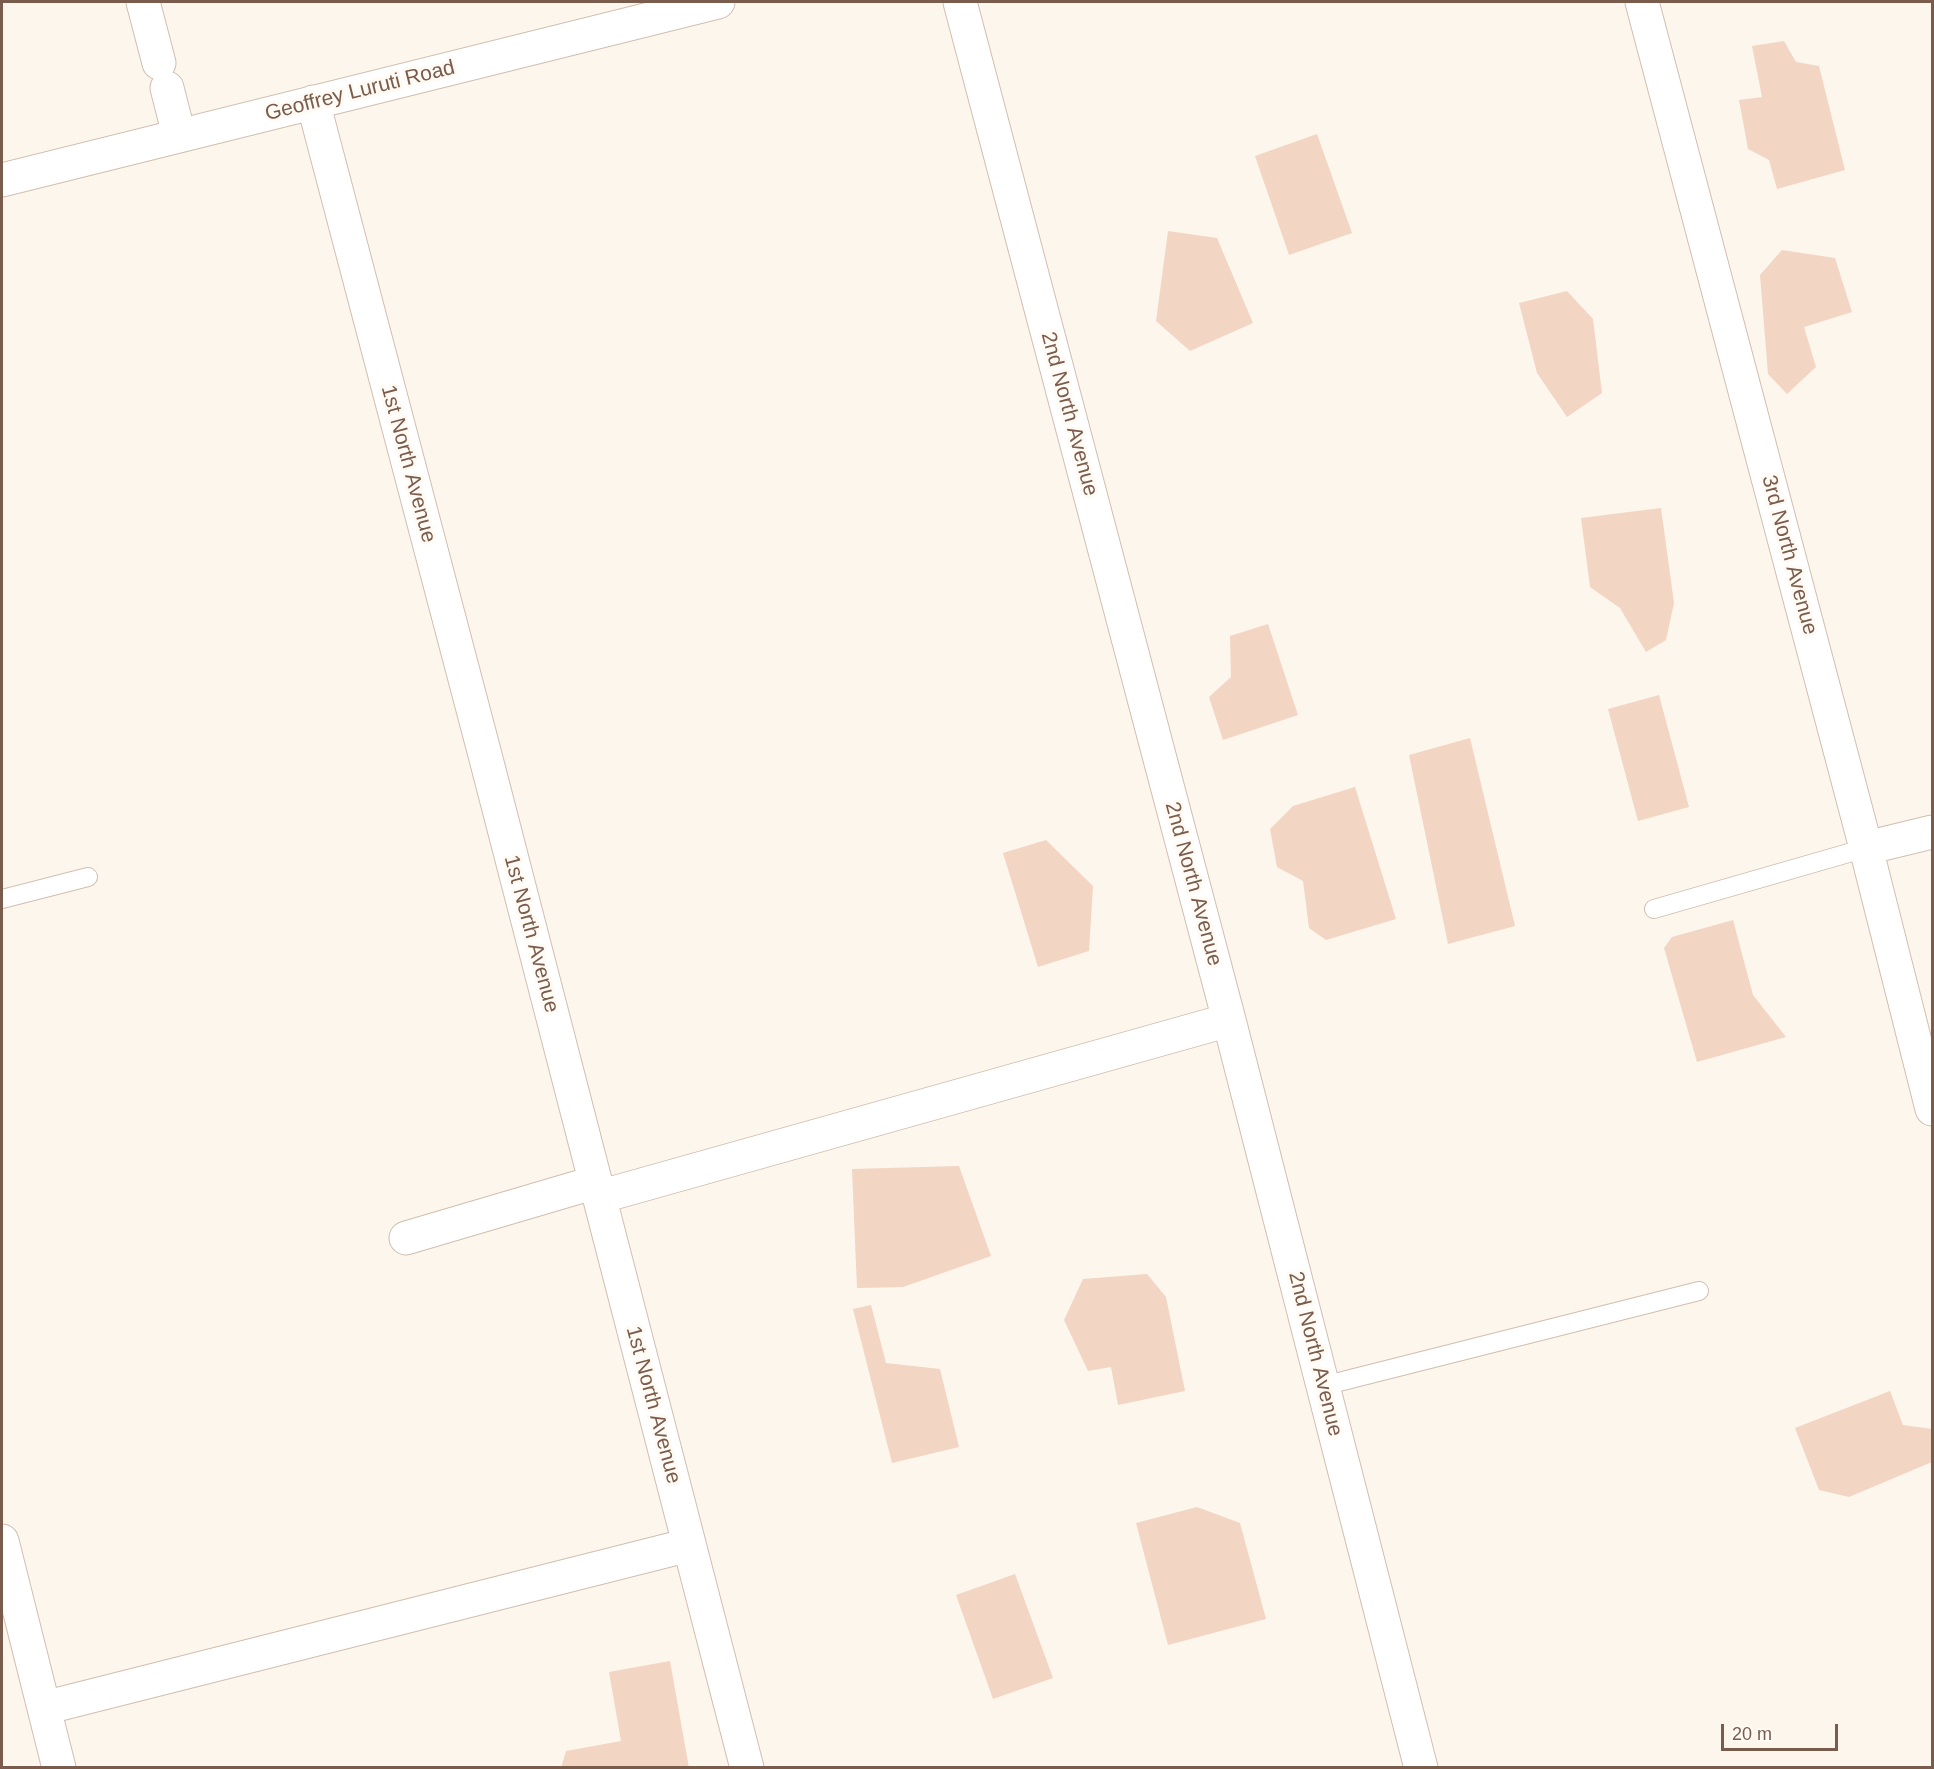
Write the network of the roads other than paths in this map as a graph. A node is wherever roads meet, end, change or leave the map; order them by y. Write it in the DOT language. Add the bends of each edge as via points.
graph roads {
  1 [pos="143,2"];
  2 [pos="718,2"];
  3 [pos="960,2"];
  4 [pos="1642,2"];
  5 [pos="313,102"];
  6 [pos="179,135"];
  7 [pos="2,180"];
  8 [pos="1932,832"];
  9 [pos="1866,848"];
  10 [pos="88,876"];
  11 [pos="2,899"];
  12 [pos="1654,909"];
  13 [pos="1228,1020"];
  14 [pos="1932,1109"];
  15 [pos="597,1190"];
  16 [pos="406,1238"];
  17 [pos="1700,1291"];
  18 [pos="1323,1386"];
  19 [pos="2,1541"];
  20 [pos="689,1545"];
  21 [pos="44,1708"];
  22 [pos="59,1767"];
  23 [pos="747,1767"];
  24 [pos="1421,1767"];
  1 -- 6 [label="street"];
  2 -- 5 [label="street, Geoffrey Luruti Road"];
  3 -- 13 [label="street, 2nd North Avenue"];
  4 -- 9 [label="street, 3rd North Avenue"];
  5 -- 6 [label="street, Geoffrey Luruti Road"];
  5 -- 15 [label="street, 1st North Avenue"];
  6 -- 7 [label="street, Geoffrey Luruti Road"];
  8 -- 9 [label="street"];
  9 -- 12 [label="lane"];
  9 -- 14 [label="street, 3rd North Avenue"];
  10 -- 11 [label="lane"];
  13 -- 15 [label="street"];
  13 -- 18 [label="street, 2nd North Avenue"];
  15 -- 16 [label="street"];
  15 -- 20 [label="street, 1st North Avenue"];
  17 -- 18 [label="lane"];
  18 -- 24 [label="street, 2nd North Avenue"];
  19 -- 21 [label="street"];
  20 -- 21 [label="street"];
  20 -- 23 [label="street, 1st North Avenue"];
  21 -- 22 [label="street"];
}
